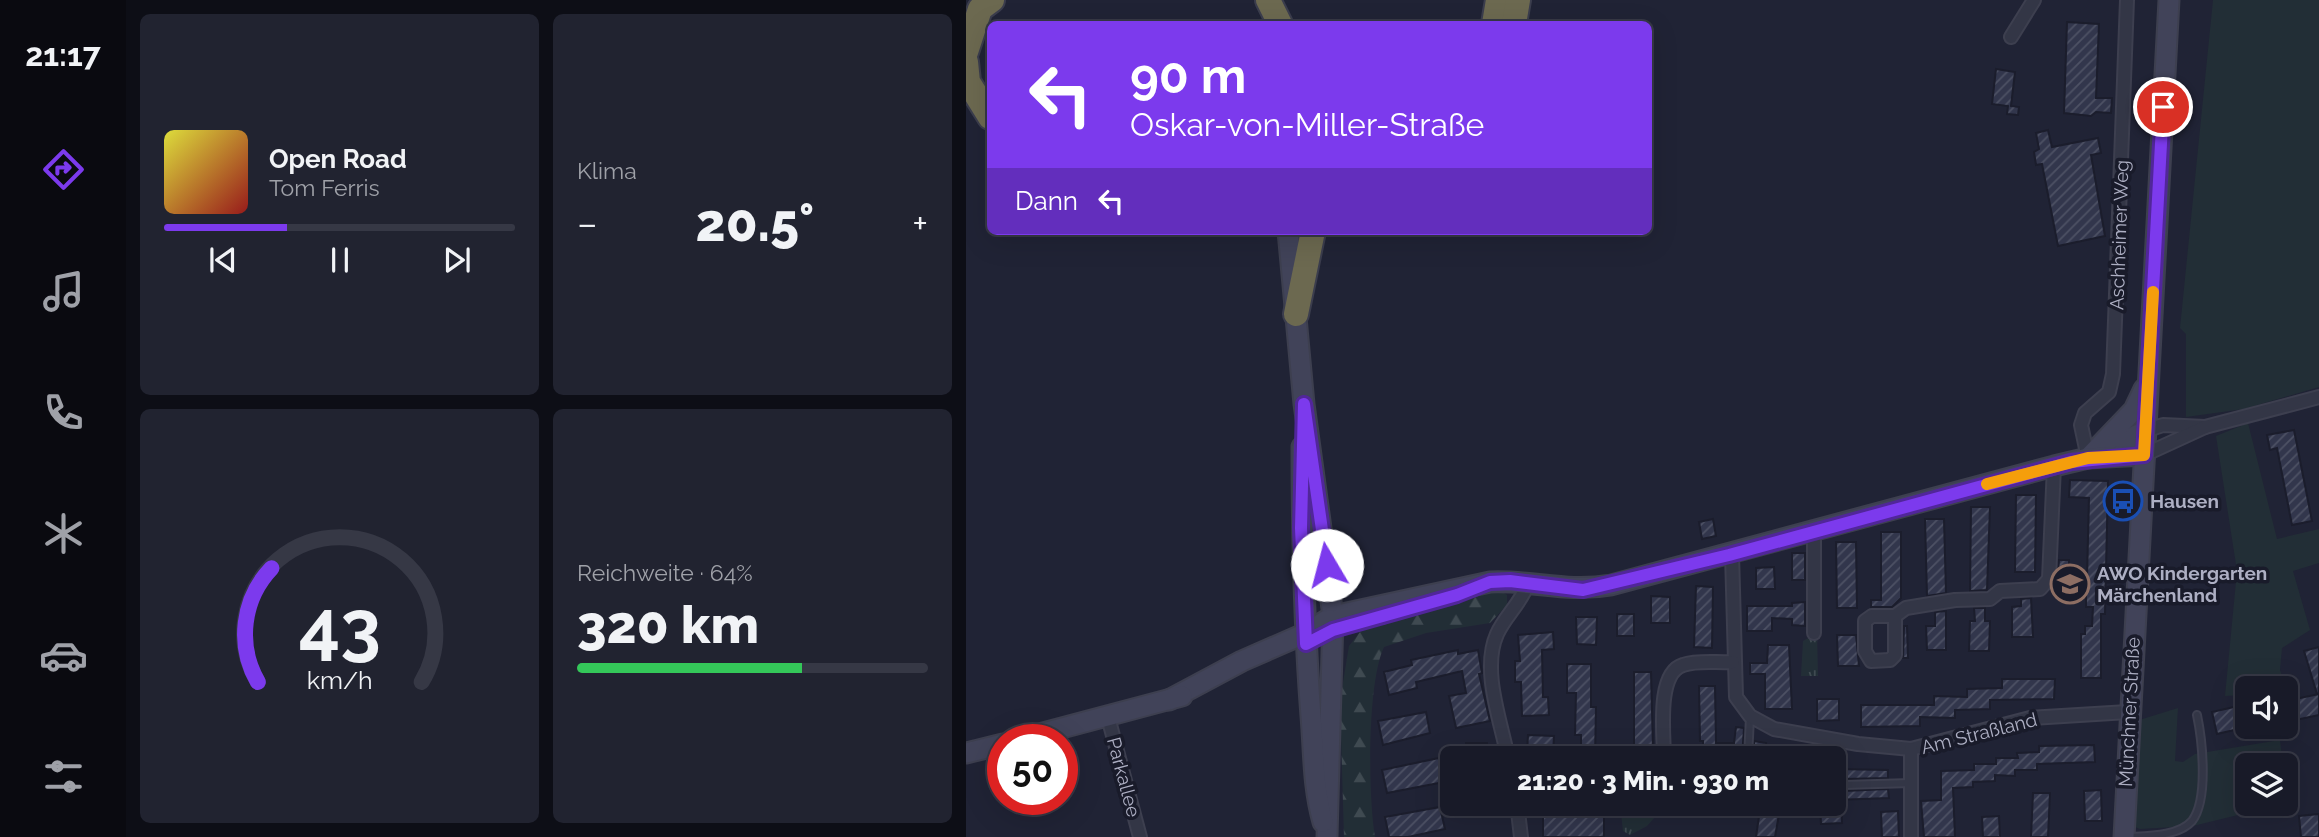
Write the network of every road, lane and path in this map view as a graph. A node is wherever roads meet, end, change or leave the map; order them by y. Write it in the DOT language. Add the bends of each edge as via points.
graph roads {
  1 [pos="992,0"];
  2 [pos="1265,0"];
  3 [pos="1498,0"];
  4 [pos="1518,0"];
  5 [pos="2034,0"];
  6 [pos="2127,0"];
  7 [pos="2169,0"];
  8 [pos="1262,21"];
  9 [pos="1267,21"];
  10 [pos="1278,21"];
  11 [pos="1494,21"];
  12 [pos="1514,21"];
  13 [pos="2011,37"];
  14 [pos="966,52"];
  15 [pos="966,62"];
  16 [pos="987,112"];
  17 [pos="966,114"];
  18 [pos="987,130"];
  19 [pos="1288,235"];
  20 [pos="1312,235"];
  21 [pos="1296,314"];
  22 [pos="2148,380"];
  23 [pos="2319,397"];
  24 [pos="1304,404"];
  25 [pos="2205,427"];
  26 [pos="2145,430"];
  27 [pos="2144,455"];
  28 [pos="2088,458"];
  29 [pos="2054,466"];
  30 [pos="1814,532"];
  31 [pos="1732,554"];
  32 [pos="1528,583"];
  33 [pos="1895,615"];
  34 [pos="1333,623"];
  35 [pos="1814,633"];
  36 [pos="1306,638"];
  37 [pos="1733,662"];
  38 [pos="2128,712"];
  39 [pos="2197,715"];
  40 [pos="1750,716"];
  41 [pos="1108,718"];
  42 [pos="1078,725"];
  43 [pos="1506,746"];
  44 [pos="1664,746"];
  45 [pos="1749,746"];
  46 [pos="987,748"];
  47 [pos="1910,749"];
  48 [pos="966,754"];
  49 [pos="1911,783"];
  50 [pos="1846,785"];
  51 [pos="1519,816"];
  52 [pos="1140,837"];
  53 [pos="1327,837"];
  54 [pos="1521,837"];
  55 [pos="1911,837"];
  56 [pos="2124,837"];
  57 [pos="2130,837"];
  1 -- 14 [label="highway" via="980,9"];
  2 -- 8 [label="highway"];
  2 -- 9 [label="street"];
  2 -- 10 [label="highway"];
  3 -- 11 [label="highway"];
  4 -- 12 [label="highway"];
  5 -- 13 [label="street"];
  6 -- 28 [label="street, Aschheimer Weg" via="2113,374 2109,392 2085,413 2081,425"];
  7 -- 22 [label="street, Münchner Straße"];
  15 -- 16 [label="highway" via="968,82"];
  17 -- 18 [label="highway"];
  19 -- 21 [label="street"];
  20 -- 21 [label="highway"];
  21 -- 24 [label="street"];
  22 -- 26 [label="street, Münchner Straße"];
  22 -- 28 [label="street" via="2134,410"];
  23 -- 25 [label="street"];
  24 -- 34 [label="street"];
  24 -- 36 [label="street" via="1301,528"];
  25 -- 26 [label="street" via="2163,425"];
  25 -- 27 [label="street"];
  26 -- 27 [label="street, Münchner Straße"];
  26 -- 28 [label="street"];
  27 -- 28 [label="street"];
  27 -- 38 [label="street, Münchner Straße"];
  28 -- 29 [label="street"];
  29 -- 30 [label="street"];
  29 -- 33 [label="street" via="2049,579 2040,589 2000,591 1990,599 1906,608"];
  30 -- 31 [label="street"];
  30 -- 35 [label="street"];
  31 -- 32 [label="street" via="1583,590"];
  31 -- 37 [label="street"];
  32 -- 34 [label="street" via="1490,582"];
  32 -- 43 [label="street" via="1499,631 1491,659"];
  34 -- 36 [label="street"];
  34 -- 53 [label="street"];
  36 -- 41 [label="street" via="1256,668"];
  36 -- 53 [label="street" via="1315,795"];
  37 -- 40 [label="street" via="1735,697"];
  37 -- 44 [label="street" via="1674,668 1664,687"];
  38 -- 47 [label="street, Am Straßland" via="2030,718"];
  38 -- 56 [label="street, Münchner Straße"];
  39 -- 57 [label="lane" via="2204,748 2200,797 2192,820 2179,830"];
  40 -- 45 [label="lane"];
  40 -- 47 [label="street, Am Straßland" via="1774,729"];
  41 -- 42 [label="street"];
  41 -- 52 [label="street, Parkallee"];
  46 -- 48 [label="street"];
  47 -- 49 [label="street"];
  49 -- 50 [label="lane"];
  49 -- 55 [label="street"];
  51 -- 54 [label="street"];
}
